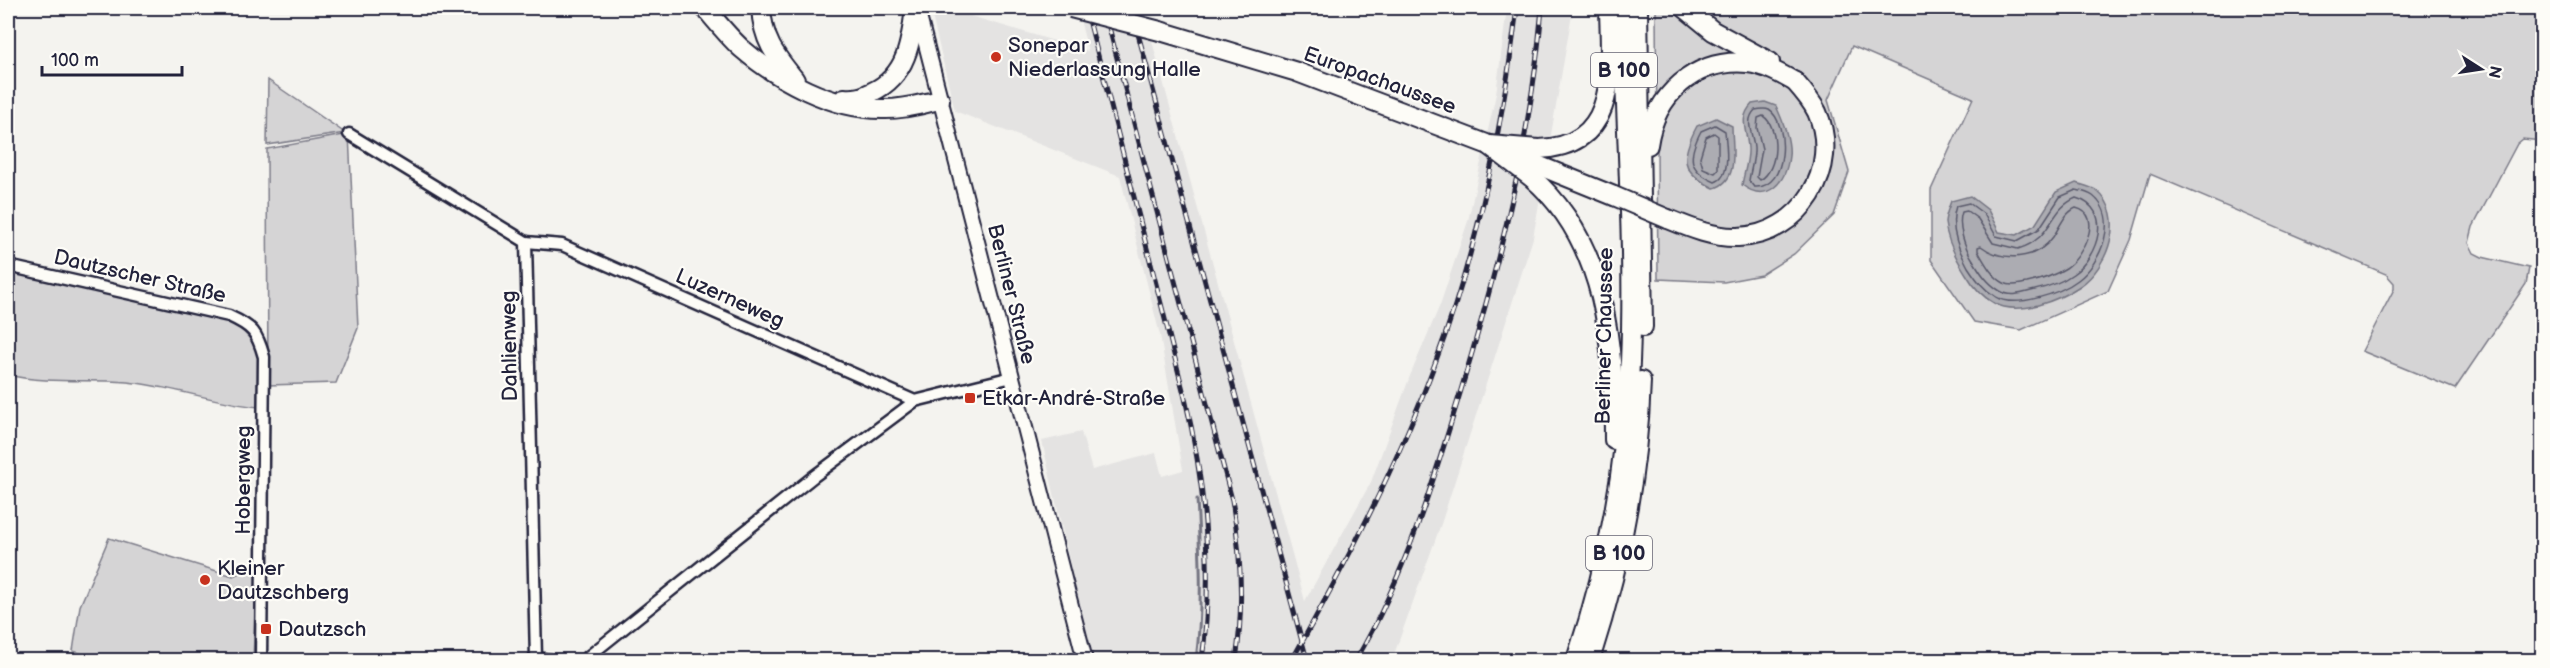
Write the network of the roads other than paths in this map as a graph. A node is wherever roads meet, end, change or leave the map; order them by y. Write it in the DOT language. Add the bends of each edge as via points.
graph roads {
  1 [pos="705,8"];
  2 [pos="761,8"];
  3 [pos="916,8"];
  4 [pos="1070,8"];
  5 [pos="1609,8"];
  6 [pos="1623,8"];
  7 [pos="1638,8"];
  8 [pos="1685,8"];
  9 [pos="1795,82"];
  10 [pos="800,86"];
  11 [pos="825,98"];
  12 [pos="940,100"];
  13 [pos="349,134"];
  14 [pos="1489,145"];
  15 [pos="1535,163"];
  16 [pos="1642,189"];
  17 [pos="526,242"];
  18 [pos="8,266"];
  19 [pos="258,336"];
  20 [pos="1012,377"];
  21 [pos="915,401"];
  22 [pos="1614,510"];
  23 [pos="534,659"];
  24 [pos="261,660"];
  25 [pos="550,660"];
  26 [pos="584,660"];
  27 [pos="1086,660"];
  28 [pos="1576,660"];
  29 [pos="1590,660"];
  1 -- 10 [label="main road" via="756,60"];
  2 -- 10 [label="main road" via="762,27 770,47"];
  3 -- 11 [label="main road" via="905,60 891,81 857,99"];
  3 -- 12 [label="street, Berliner Straße"];
  4 -- 14 [label="main road, Europachaussee, bridge" via="1297,72"];
  5 -- 15 [label="main road" via="1608,91 1602,112 1592,128 1576,141"];
  6 -- 22 [label="main road, Berliner Chaussee / B 100" via="1630,361"];
  7 -- 16 [label="main road, Berliner Chaussee / B 100"];
  8 -- 9 [label="main road" via="1713,31 1780,68"];
  9 -- 15 [label="main road, bridge" via="1817,112 1825,156 1811,197 1772,229 1739,237 1695,230"];
  9 -- 16 [label="main road" via="1748,63 1719,65 1694,73 1675,86 1653,122"];
  10 -- 11 [label="main road"];
  11 -- 12 [label="main road" via="879,110"];
  12 -- 20 [label="street, Berliner Straße"];
  13 -- 17 [label="street"];
  14 -- 15 [label="main road, bridge"];
  14 -- 15 [label="main road, bridge"];
  15 -- 22 [label="main road" via="1546,189 1584,243 1604,306 1612,354"];
  16 -- 29 [label="main road, Berliner Chaussee / B 100" via="1638,442 1617,564"];
  17 -- 21 [label="street, Luzerneweg" via="562,245"];
  17 -- 23 [label="street, Dahlienweg"];
  18 -- 19 [label="street, Dautzscher Straße" via="229,316 247,324"];
  19 -- 24 [label="street, Hobergweg" via="264,357"];
  20 -- 21 [label="street"];
  20 -- 27 [label="street, Berliner Straße"];
  21 -- 26 [label="street" via="813,477"];
  22 -- 28 [label="main road, Berliner Chaussee / B 100" via="1597,591"];
  23 -- 25 [label="street"];
}
